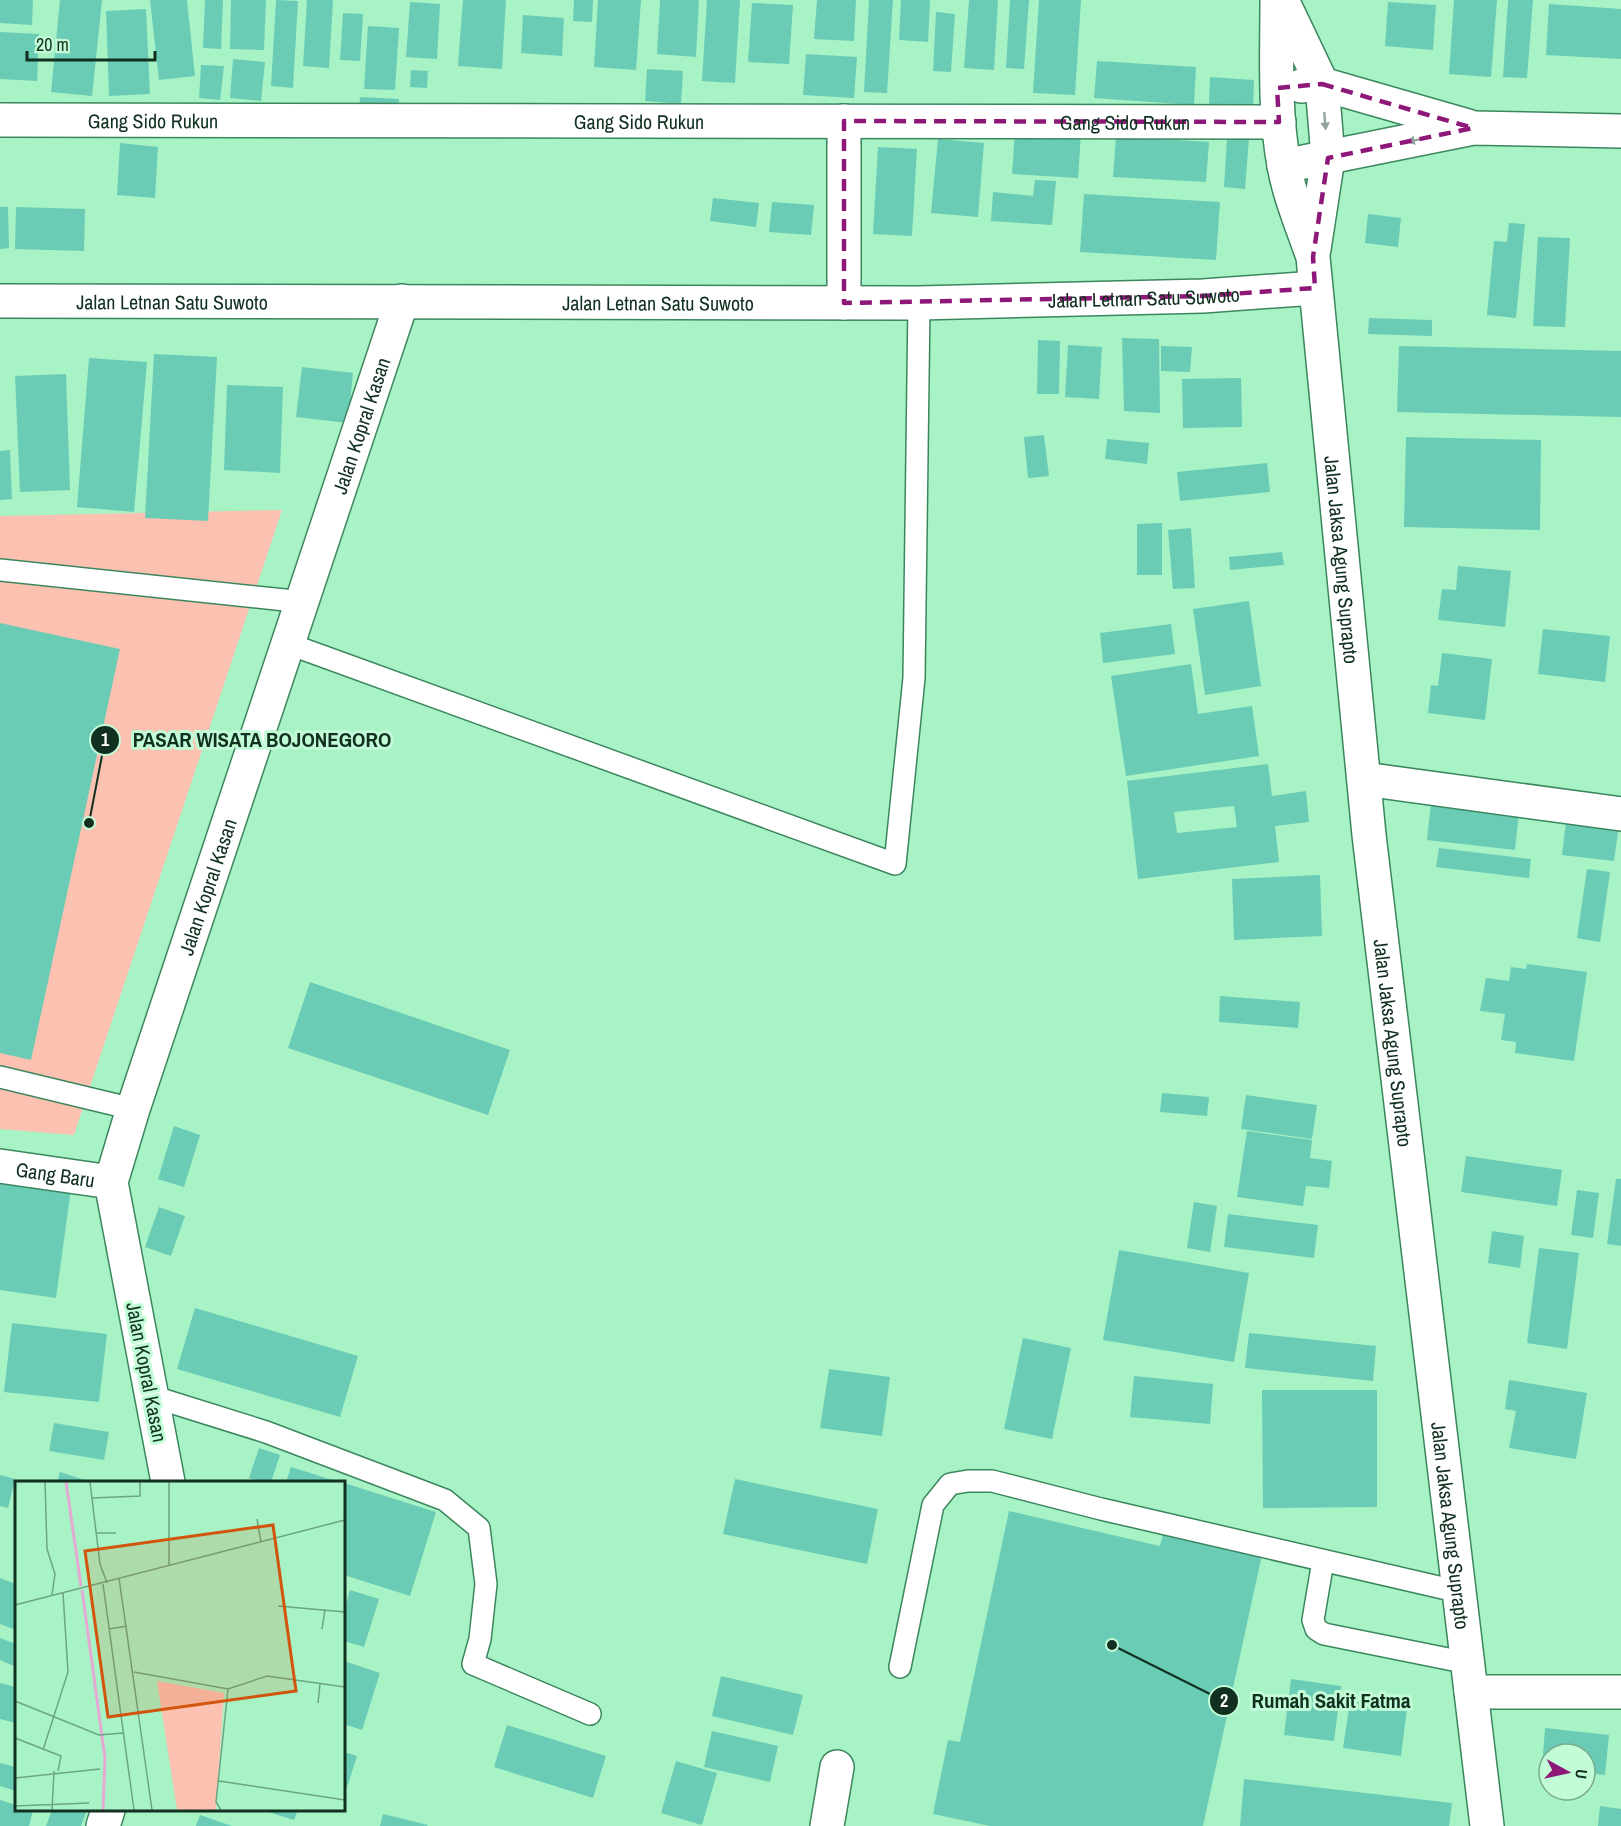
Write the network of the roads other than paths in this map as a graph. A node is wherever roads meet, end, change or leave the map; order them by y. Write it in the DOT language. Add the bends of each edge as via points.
graph roads {
  1 [pos="1280,0"];
  2 [pos="1322,84"];
  3 [pos="1277,88"];
  4 [pos="0,120"];
  5 [pos="844,122"];
  6 [pos="1279,122"];
  7 [pos="1473,128"];
  8 [pos="1621,131"];
  9 [pos="1328,158"];
  10 [pos="1284,166"];
  11 [pos="1314,272"];
  12 [pos="0,301"];
  13 [pos="402,301"];
  14 [pos="844,303"];
  15 [pos="919,303"];
  16 [pos="0,570"];
  17 [pos="303,602"];
  18 [pos="289,644"];
  19 [pos="1364,779"];
  20 [pos="1621,814"];
  21 [pos="0,1077"];
  22 [pos="133,1109"];
  23 [pos="0,1166"];
  24 [pos="111,1182"];
  25 [pos="151,1396"];
  26 [pos="168,1481"];
  27 [pos="1323,1561"];
  28 [pos="1460,1592"];
  29 [pos="900,1667"];
  30 [pos="1470,1677"];
  31 [pos="1621,1692"];
  32 [pos="590,1714"];
  33 [pos="837,1767"];
  34 [pos="108,1811"];
  35 [pos="104,1826"];
  36 [pos="827,1826"];
  37 [pos="1487,1826"];
  1 -- 2 [label="main road, Jalan Jaksa Agung Suprapto"];
  1 -- 3 [label="main road, Jalan Jaksa Agung Suprapto"];
  2 -- 3 [label="main road"];
  2 -- 7 [label="main road"];
  2 -- 9 [label="main road, Jalan Jaksa Agung Suprapto, one-way"];
  3 -- 6 [label="main road, Jalan Jaksa Agung Suprapto"];
  4 -- 5 [label="main road, Gang Sido Rukun"];
  5 -- 6 [label="main road, Gang Sido Rukun"];
  5 -- 14 [label="main road"];
  6 -- 10 [label="main road, Jalan Jaksa Agung Suprapto"];
  7 -- 8 [label="main road"];
  7 -- 9 [label="main road, one-way"];
  9 -- 10 [label="main road"];
  9 -- 11 [label="main road, Jalan Jaksa Agung Suprapto"];
  10 -- 11 [label="main road, Jalan Jaksa Agung Suprapto"];
  11 -- 15 [label="main road, Jalan Letnan Satu Suwoto" via="1203,296"];
  11 -- 19 [label="main road, Jalan Jaksa Agung Suprapto"];
  12 -- 13 [label="main road, Jalan Letnan Satu Suwoto"];
  13 -- 14 [label="main road, Jalan Letnan Satu Suwoto"];
  13 -- 17 [label="main road, Jalan Kopral Kasan"];
  14 -- 15 [label="main road, Jalan Letnan Satu Suwoto"];
  15 -- 18 [label="lane" via="914,678 895,864"];
  16 -- 17 [label="lane"];
  17 -- 18 [label="main road, Jalan Kopral Kasan"];
  18 -- 22 [label="main road, Jalan Kopral Kasan"];
  19 -- 20 [label="main road"];
  19 -- 28 [label="main road, Jalan Jaksa Agung Suprapto"];
  21 -- 22 [label="lane"];
  22 -- 24 [label="main road, Jalan Kopral Kasan"];
  23 -- 24 [label="main road, Gang Baru"];
  24 -- 25 [label="main road, Jalan Kopral Kasan"];
  25 -- 26 [label="main road, Jalan Kopral Kasan"];
  25 -- 32 [label="lane" via="266,1432 445,1500 479,1528 486,1584 473,1664"];
  27 -- 28 [label="lane"];
  27 -- 29 [label="lane" via="992,1481 950,1484 933,1505"];
  27 -- 30 [label="lane" via="1313,1620 1316,1629"];
  28 -- 30 [label="main road, Jalan Jaksa Agung Suprapto"];
  30 -- 31 [label="main road"];
  30 -- 37 [label="main road, Jalan Jaksa Agung Suprapto"];
  33 -- 36 [label="main road"];
  34 -- 35 [label="main road"];
}
